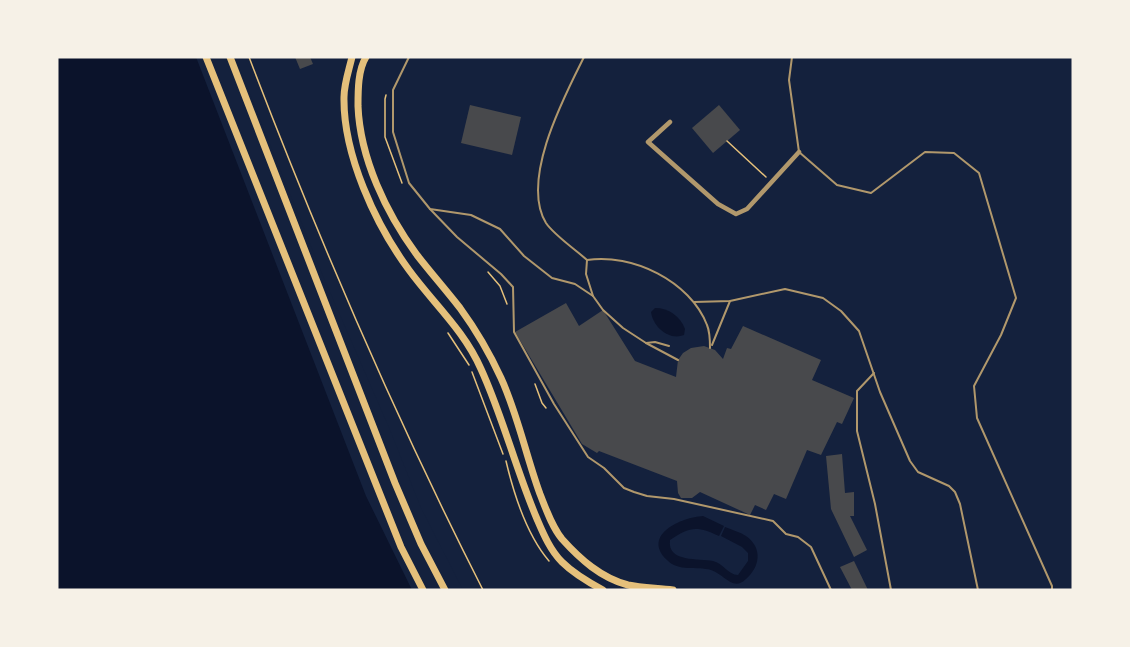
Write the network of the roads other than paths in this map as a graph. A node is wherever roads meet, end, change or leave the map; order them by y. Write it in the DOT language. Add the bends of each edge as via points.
graph roads {
  1 [pos="207,57"];
  2 [pos="230,57"];
  3 [pos="352,57"];
  4 [pos="366,57"];
  5 [pos="409,57"];
  6 [pos="584,57"];
  7 [pos="792,57"];
  8 [pos="670,122"];
  9 [pos="799,152"];
  10 [pos="430,209"];
  11 [pos="587,260"];
  12 [pos="593,296"];
  13 [pos="730,301"];
  14 [pos="694,302"];
  15 [pos="646,343"];
  16 [pos="669,346"];
  17 [pos="678,360"];
  18 [pos="874,373"];
  19 [pos="423,590"];
  20 [pos="445,590"];
  21 [pos="603,590"];
  22 [pos="673,590"];
  23 [pos="831,590"];
  24 [pos="891,590"];
  25 [pos="978,590"];
  26 [pos="1052,590"];
  1 -- 19 [label="main road" via="401,548"];
  2 -- 20 [label="main road" via="395,483"];
  3 -- 21 [label="main road" via="344,95 345,132 382,228 409,270 464,338 481,368 546,539 560,561"];
  4 -- 22 [label="main road" via="358,91 359,128 372,171 397,225 484,344 502,380 545,508 560,536 582,560 608,578 629,585"];
  5 -- 10 [label="lane" via="393,90 393,132 409,183"];
  6 -- 11 [label="lane" via="561,103 539,169 538,200 546,223"];
  7 -- 9 [label="lane" via="789,80"];
  8 -- 9 [label="street" via="648,142 718,204 736,214 747,208"];
  9 -- 26 [label="lane" via="837,185 871,193 925,152 954,153 979,173 1017,298 974,386 977,418"];
  10 -- 12 [label="lane" via="471,215 500,229 524,256 552,278 575,284"];
  10 -- 23 [label="lane" via="513,287 514,332 588,457 634,492 773,521 786,534 811,547"];
  11 -- 12 [label="lane" via="586,274"];
  11 -- 14 [label="lane" via="631,262 672,282"];
  12 -- 15 [label="lane" via="623,328"];
  13 -- 14 [label="lane"];
  13 -- 14 [label="lane" via="711,348 708,328"];
  13 -- 18 [label="lane" via="785,288 824,298 859,331"];
  15 -- 16 [label="lane"];
  15 -- 17 [label="lane"];
  18 -- 24 [label="lane" via="857,391 856,431"];
  18 -- 25 [label="lane" via="910,461 918,472 955,492"];
}
